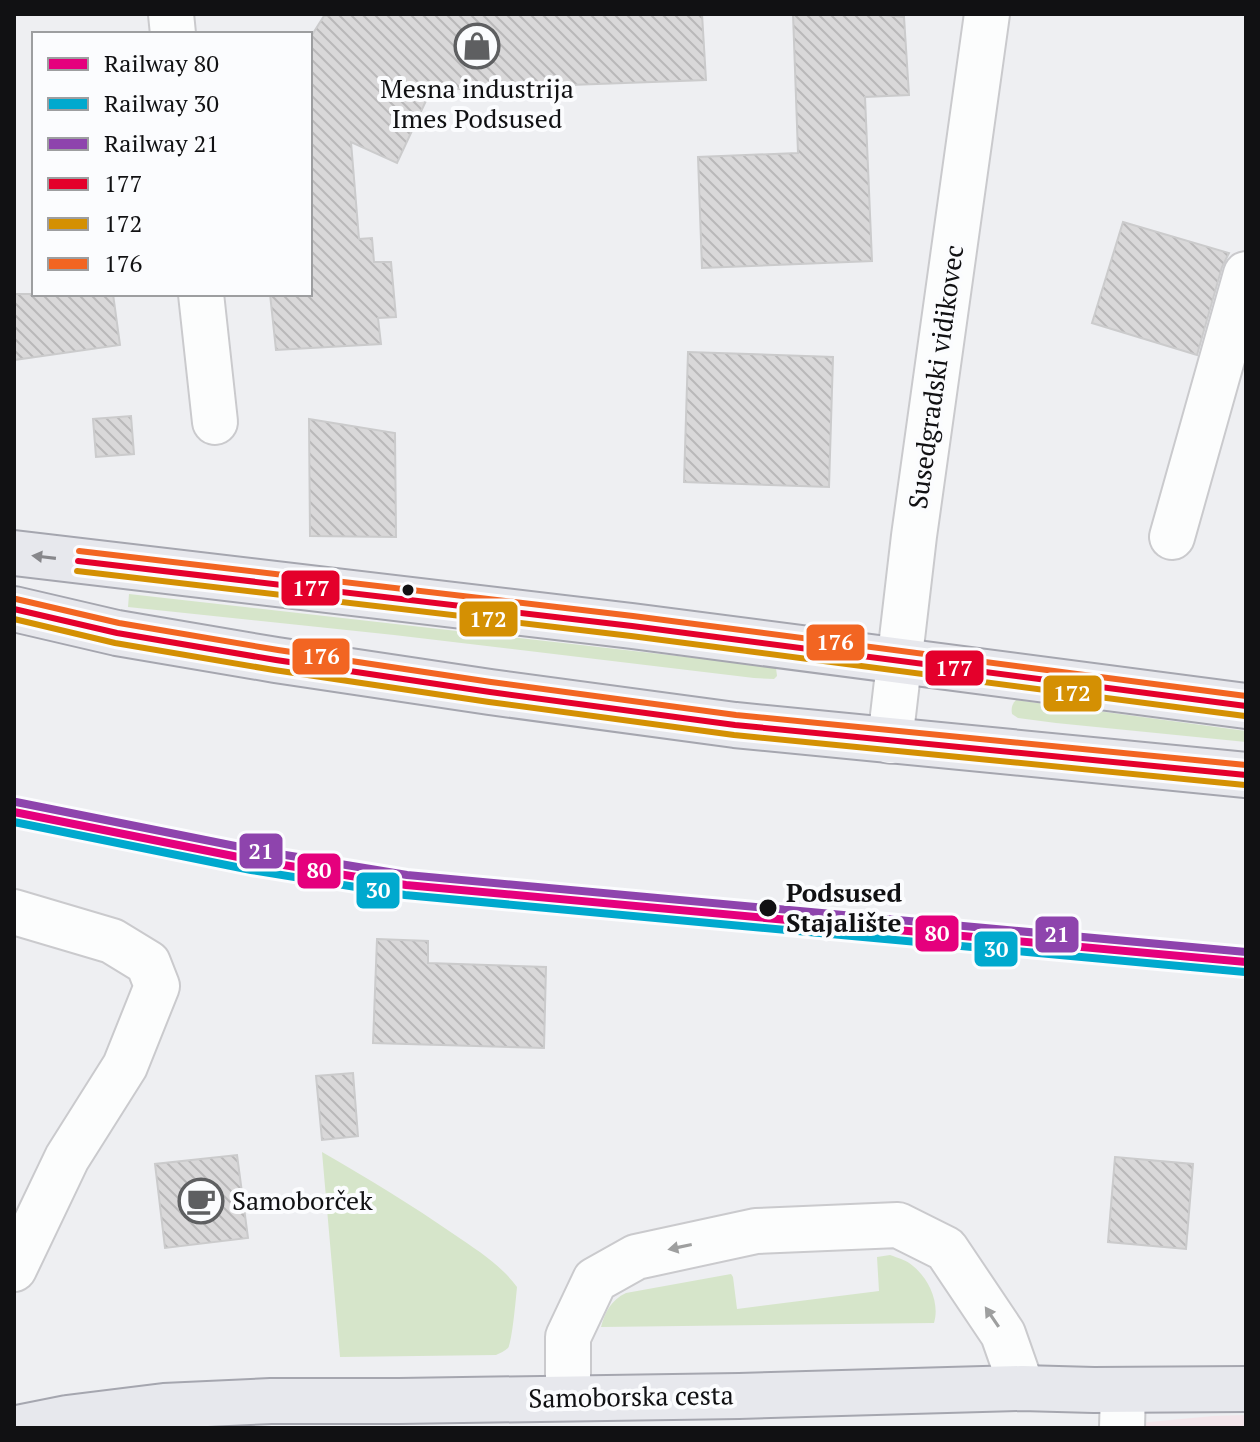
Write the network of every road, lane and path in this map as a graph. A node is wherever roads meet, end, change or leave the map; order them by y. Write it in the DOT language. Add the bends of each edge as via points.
graph roads {
  1 [pos="987,14"];
  2 [pos="1246,274"];
  3 [pos="201,296"];
  4 [pos="215,422"];
  5 [pos="1172,537"];
  6 [pos="14,553"];
  7 [pos="14,609"];
  8 [pos="900,660"];
  9 [pos="1246,706"];
  10 [pos="890,741"];
  11 [pos="1246,775"];
  12 [pos="14,912"];
  13 [pos="14,1269"];
  14 [pos="1022,1388"];
  15 [pos="1246,1389"];
  16 [pos="568,1398"];
  17 [pos="1122,1409"];
  18 [pos="403,1415"];
  19 [pos="17,1428"];
  1 -- 8 [label="street, Susedgradski vidikovec"];
  2 -- 5 [label="street"];
  3 -- 4 [label="street"];
  8 -- 6 [label="main road, one-way"];
  7 -- 10 [label="main road" via="291,663 735,725"];
  8 -- 9 [label="main road"];
  8 -- 10 [label="street, Susedgradski vidikovec"];
  10 -- 11 [label="main road"];
  12 -- 13 [label="street" via="112,941 148,963 157,986 125,1066 67,1158"];
  14 -- 16 [label="main road, Samoborska cesta"];
  14 -- 16 [label="street, one-way" via="1003,1334 946,1249 898,1225 756,1231 636,1257 595,1280 568,1337"];
  14 -- 17 [label="main road, Samoborska cesta"];
  15 -- 17 [label="main road, Samoborska cesta"];
  16 -- 18 [label="main road, Samoborska cesta"];
  18 -- 19 [label="main road, Samoborska cesta" via="271,1401 164,1406"];
}
